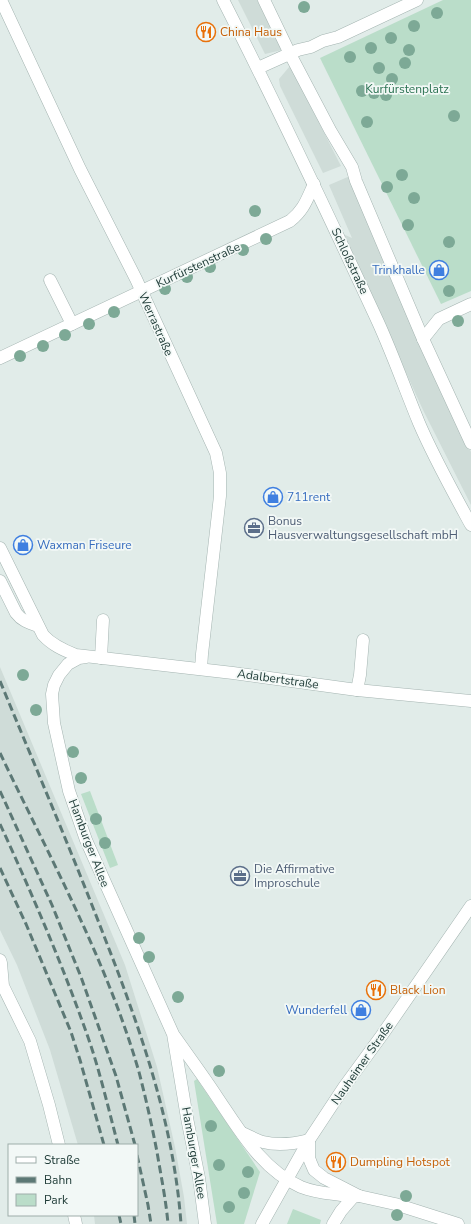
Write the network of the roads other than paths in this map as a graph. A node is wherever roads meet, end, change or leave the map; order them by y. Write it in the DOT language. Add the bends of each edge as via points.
graph roads {
  1 [pos="1,0"];
  2 [pos="223,0"];
  3 [pos="264,0"];
  4 [pos="417,0"];
  5 [pos="290,54"];
  6 [pos="258,68"];
  7 [pos="314,184"];
  8 [pos="50,280"];
  9 [pos="142,292"];
  10 [pos="471,304"];
  11 [pos="72,324"];
  12 [pos="422,339"];
  13 [pos="0,358"];
  14 [pos="471,443"];
  15 [pos="471,526"];
  16 [pos="0,548"];
  17 [pos="0,581"];
  18 [pos="103,620"];
  19 [pos="38,626"];
  20 [pos="363,640"];
  21 [pos="86,656"];
  22 [pos="101,658"];
  23 [pos="201,669"];
  24 [pos="357,690"];
  25 [pos="471,701"];
  26 [pos="471,906"];
  27 [pos="0,960"];
  28 [pos="1,987"];
  29 [pos="173,1034"];
  30 [pos="241,1133"];
  31 [pos="309,1140"];
  32 [pos="59,1144"];
  33 [pos="287,1179"];
  34 [pos="356,1196"];
  35 [pos="206,1224"];
  36 [pos="262,1224"];
  37 [pos="333,1224"];
  38 [pos="458,1224"];
  1 -- 9 [label="street, Werrastraße" via="80,169"];
  2 -- 6 [label="street, Schloßstraße"];
  3 -- 5 [label="street"];
  4 -- 5 [label="street" via="338,37"];
  5 -- 6 [label="street"];
  5 -- 12 [label="street" via="352,167"];
  6 -- 7 [label="street, Schloßstraße"];
  7 -- 9 [label="street, Kurfürstenstraße" via="297,216"];
  7 -- 15 [label="street, Schloßstraße" via="385,338 419,424"];
  8 -- 11 [label="street"];
  9 -- 11 [label="street, Kurfürstenstraße"];
  9 -- 23 [label="street, Werrastraße" via="212,443 220,473 220,496"];
  10 -- 12 [label="street" via="439,319"];
  11 -- 13 [label="street, Kurfürstenstraße"];
  12 -- 14 [label="street"];
  16 -- 19 [label="street"];
  17 -- 19 [label="street" via="19,617"];
  18 -- 22 [label="street"];
  19 -- 21 [label="street, Adalbertstraße" via="46,638 56,646 76,655"];
  20 -- 24 [label="street"];
  21 -- 22 [label="street, Adalbertstraße"];
  21 -- 29 [label="street, Hamburger Allee" via="68,664 54,685 53,718 61,757 69,791 89,848"];
  22 -- 23 [label="street, Adalbertstraße"];
  23 -- 24 [label="street, Adalbertstraße"];
  24 -- 25 [label="street, Adalbertstraße"];
  26 -- 31 [label="street, Nauheimer Straße"];
  27 -- 28 [label="street"];
  28 -- 32 [label="street" via="30,1041"];
  29 -- 30 [label="street, Hamburger Allee"];
  29 -- 35 [label="street, Hamburger Allee"];
  30 -- 31 [label="street" via="262,1142 280,1145"];
  30 -- 33 [label="street, Hamburger Allee" via="271,1168"];
  31 -- 33 [label="street, Nauheimer Straße"];
  31 -- 34 [label="street" via="309,1158 314,1170"];
  33 -- 34 [label="street, Hamburger Allee" via="302,1187"];
  33 -- 36 [label="street, Nauheimer Straße"];
  34 -- 37 [label="street" via="341,1211"];
  34 -- 38 [label="street" via="395,1204"];
}
